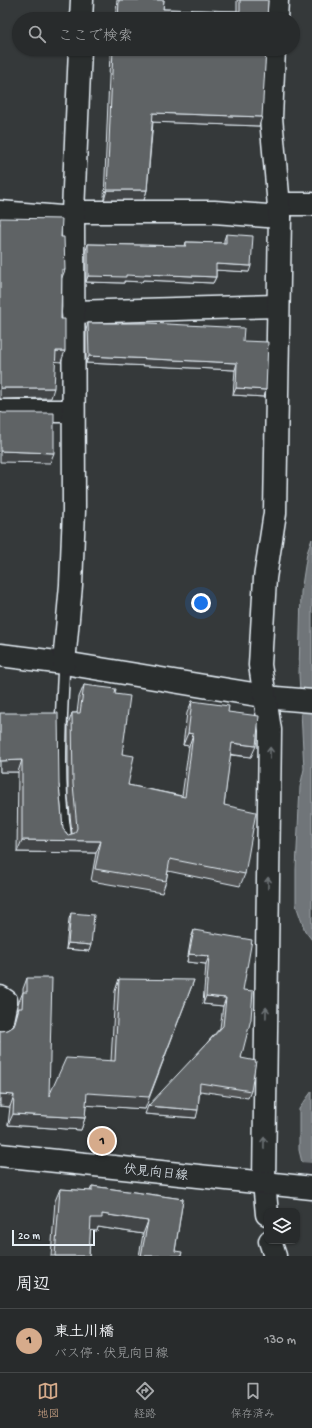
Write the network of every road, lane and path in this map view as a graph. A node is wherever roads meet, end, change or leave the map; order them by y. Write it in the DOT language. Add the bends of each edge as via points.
graph roads {
  1 [pos="82,0"];
  2 [pos="277,0"];
  3 [pos="81,12"];
  4 [pos="276,12"];
  5 [pos="80,56"];
  6 [pos="274,56"];
  7 [pos="312,204"];
  8 [pos="279,210"];
  9 [pos="0,212"];
  10 [pos="73,215"];
  11 [pos="277,306"];
  12 [pos="73,312"];
  13 [pos="0,411"];
  14 [pos="73,411"];
  15 [pos="0,655"];
  16 [pos="64,663"];
  17 [pos="270,697"];
  18 [pos="312,702"];
  19 [pos="66,840"];
  20 [pos="0,997"];
  21 [pos="0,1030"];
  22 [pos="0,1155"];
  23 [pos="264,1182"];
  24 [pos="312,1188"];
  25 [pos="266,1208"];
  26 [pos="271,1244"];
  27 [pos="275,1256"];
  1 -- 3 [label="street"];
  2 -- 4 [label="street"];
  5 -- 10 [label="street"];
  6 -- 8 [label="street" via="271,118"];
  7 -- 8 [label="street"];
  8 -- 10 [label="street"];
  8 -- 11 [label="street"];
  9 -- 10 [label="street"];
  10 -- 12 [label="street"];
  11 -- 12 [label="street"];
  11 -- 17 [label="street" via="274,512 265,578 260,665"];
  12 -- 14 [label="street"];
  13 -- 14 [label="street"];
  14 -- 16 [label="street" via="74,510"];
  15 -- 16 [label="street"];
  16 -- 17 [label="street"];
  16 -- 19 [label="lane" via="61,778"];
  17 -- 18 [label="street"];
  23 -- 17 [label="street, one-way"];
  20 -- 21 [label="street" via="6,1001"];
  22 -- 23 [label="street, 伏見向日線"];
  23 -- 24 [label="street, 伏見向日線"];
  23 -- 25 [label="street"];
  26 -- 27 [label="street"];
}
